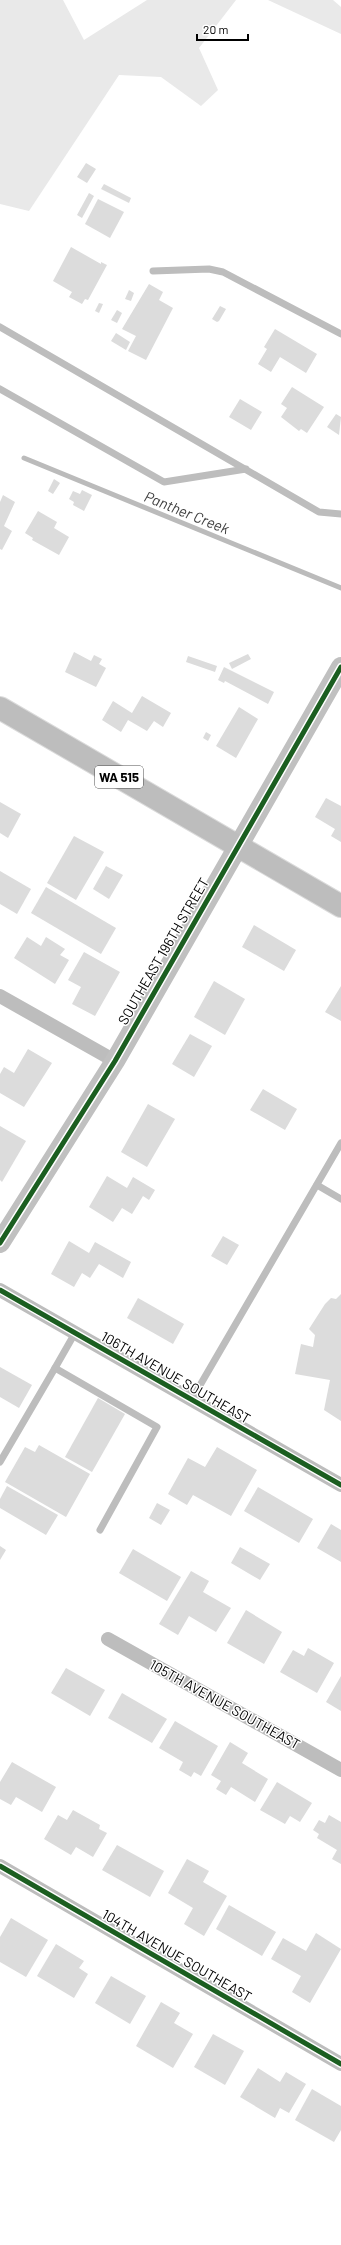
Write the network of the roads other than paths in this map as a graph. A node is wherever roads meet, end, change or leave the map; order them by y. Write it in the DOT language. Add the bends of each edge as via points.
graph roads {
  1 [pos="153,271"];
  2 [pos="0,327"];
  3 [pos="341,334"];
  4 [pos="0,389"];
  5 [pos="246,469"];
  6 [pos="341,514"];
  7 [pos="341,667"];
  8 [pos="0,708"];
  9 [pos="238,846"];
  10 [pos="341,906"];
  11 [pos="0,996"];
  12 [pos="114,1061"];
  13 [pos="341,1144"];
  14 [pos="317,1185"];
  15 [pos="341,1199"];
  16 [pos="0,1244"];
  17 [pos="0,1290"];
  18 [pos="75,1333"];
  19 [pos="55,1368"];
  20 [pos="192,1400"];
  21 [pos="0,1462"];
  22 [pos="341,1485"];
  23 [pos="100,1530"];
  24 [pos="108,1639"];
  25 [pos="341,1770"];
  26 [pos="0,1866"];
  27 [pos="341,2064"];
  1 -- 3 [label="lane" via="209,269 223,272"];
  2 -- 5 [label="lane"];
  4 -- 5 [label="lane" via="164,482"];
  5 -- 6 [label="lane" via="319,512"];
  7 -- 9 [label="street, SOUTHEAST 196TH STREET"];
  8 -- 9 [label="main road, WA 515"];
  9 -- 10 [label="main road, WA 515"];
  9 -- 12 [label="street, SOUTHEAST 196TH STREET"];
  11 -- 12 [label="street"];
  12 -- 16 [label="street, SOUTHEAST 196TH STREET"];
  13 -- 14 [label="lane"];
  14 -- 15 [label="lane"];
  14 -- 20 [label="lane"];
  17 -- 18 [label="street, 106TH AVENUE SOUTHEAST"];
  18 -- 19 [label="lane"];
  18 -- 20 [label="street, 106TH AVENUE SOUTHEAST"];
  19 -- 21 [label="lane"];
  19 -- 23 [label="lane" via="156,1427"];
  20 -- 22 [label="street, 106TH AVENUE SOUTHEAST"];
  24 -- 25 [label="street, 105TH AVENUE SOUTHEAST"];
  26 -- 27 [label="street, 104TH AVENUE SOUTHEAST"];
}
